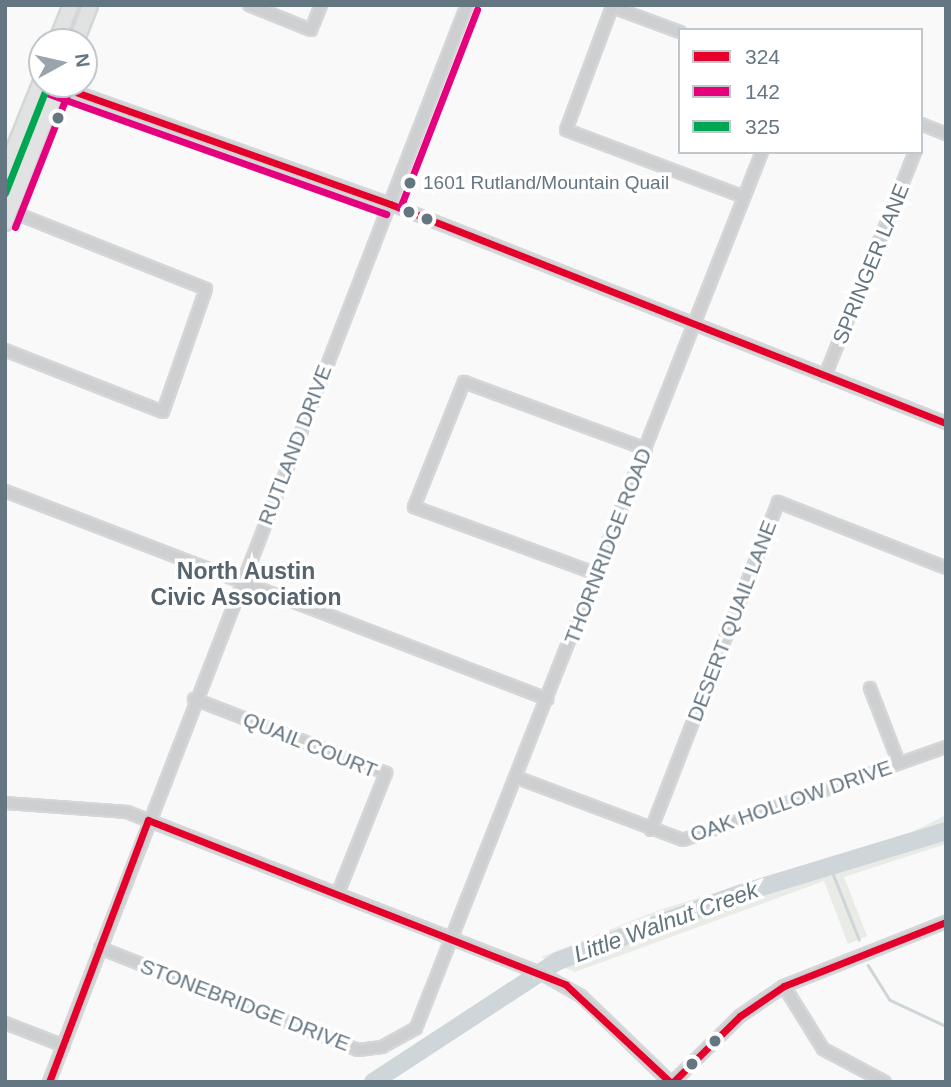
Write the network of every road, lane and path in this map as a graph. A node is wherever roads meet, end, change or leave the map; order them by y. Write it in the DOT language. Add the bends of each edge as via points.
graph roads {
  1 [pos="71,5"];
  2 [pos="90,5"];
  3 [pos="248,5"];
  4 [pos="321,5"];
  5 [pos="467,5"];
  6 [pos="62,28"];
  7 [pos="81,28"];
  8 [pos="678,32"];
  9 [pos="35,98"];
  10 [pos="52,98"];
  11 [pos="93,98"];
  12 [pos="923,128"];
  13 [pos="946,134"];
  14 [pos="761,154"];
  15 [pos="914,154"];
  16 [pos="5,171"];
  17 [pos="744,197"];
  18 [pos="390,204"];
  19 [pos="7,215"];
  20 [pos="694,324"];
  21 [pos="5,350"];
  22 [pos="825,376"];
  23 [pos="946,423"];
  24 [pos="646,449"];
  25 [pos="5,491"];
  26 [pos="946,568"];
  27 [pos="597,574"];
  28 [pos="243,579"];
  29 [pos="870,688"];
  30 [pos="194,699"];
  31 [pos="547,699"];
  32 [pos="946,747"];
  33 [pos="899,763"];
  34 [pos="518,778"];
  35 [pos="5,803"];
  36 [pos="148,820"];
  37 [pos="651,830"];
  38 [pos="338,894"];
  39 [pos="946,922"];
  40 [pos="455,940"];
  41 [pos="100,948"];
  42 [pos="784,986"];
  43 [pos="5,1023"];
  44 [pos="64,1046"];
  45 [pos="49,1082"];
  46 [pos="672,1082"];
  47 [pos="885,1082"];
  1 -- 6 [label="main road"];
  2 -- 7 [label="main road"];
  3 -- 4 [label="street" via="311,30"];
  5 -- 18 [label="street, RUTLAND DRIVE"];
  8 -- 17 [label="street" via="612,7 566,130"];
  9 -- 16 [label="main road"];
  10 -- 19 [label="main road"];
  11 -- 18 [label="street"];
  12 -- 13 [label="street"];
  14 -- 17 [label="street, THORNRIDGE ROAD"];
  15 -- 22 [label="street, SPRINGER LANE"];
  17 -- 20 [label="street, THORNRIDGE ROAD"];
  18 -- 20 [label="street"];
  18 -- 28 [label="street, RUTLAND DRIVE"];
  19 -- 21 [label="street" via="206,289 163,412"];
  20 -- 22 [label="street"];
  20 -- 24 [label="street, THORNRIDGE ROAD"];
  22 -- 23 [label="street"];
  24 -- 27 [label="street, THORNRIDGE ROAD"];
  24 -- 27 [label="street" via="464,382 414,507"];
  25 -- 28 [label="street"];
  26 -- 37 [label="street, DESERT QUAIL LANE" via="778,502"];
  27 -- 31 [label="street, THORNRIDGE ROAD"];
  28 -- 30 [label="street, RUTLAND DRIVE"];
  28 -- 31 [label="street"];
  29 -- 33 [label="street"];
  30 -- 36 [label="street, RUTLAND DRIVE"];
  30 -- 38 [label="street, QUAIL COURT" via="386,773"];
  31 -- 34 [label="street, THORNRIDGE ROAD"];
  32 -- 33 [label="street, OAK HOLLOW DRIVE"];
  33 -- 37 [label="street, OAK HOLLOW DRIVE" via="698,837 674,838"];
  34 -- 37 [label="street, OAK HOLLOW DRIVE"];
  34 -- 40 [label="street, THORNRIDGE ROAD"];
  35 -- 36 [label="street" via="103,807"];
  36 -- 38 [label="street"];
  36 -- 41 [label="street, RUTLAND DRIVE"];
  38 -- 40 [label="street"];
  39 -- 42 [label="street"];
  40 -- 41 [label="street, STONEBRIDGE DRIVE" via="416,1028 366,1051"];
  40 -- 46 [label="street" via="566,985"];
  41 -- 44 [label="street, RUTLAND DRIVE"];
  42 -- 46 [label="street" via="740,1017"];
  42 -- 47 [label="street" via="823,1049"];
  43 -- 44 [label="street"];
  44 -- 45 [label="street, RUTLAND DRIVE"];
}
